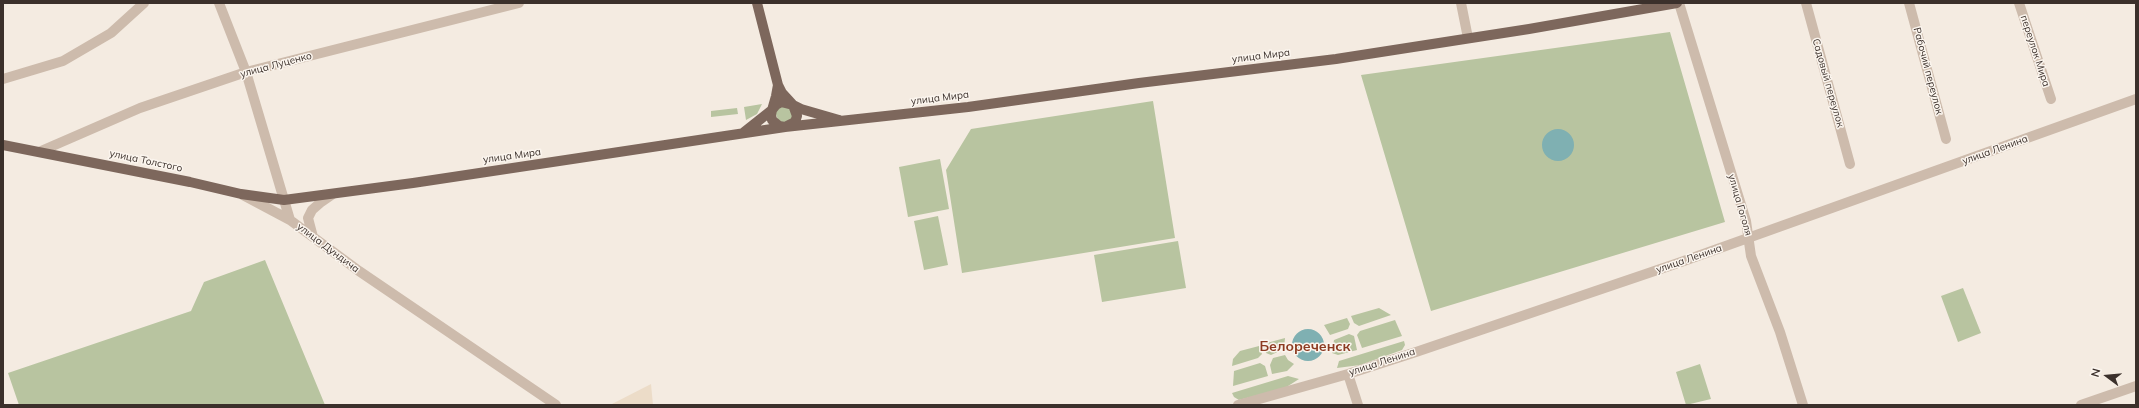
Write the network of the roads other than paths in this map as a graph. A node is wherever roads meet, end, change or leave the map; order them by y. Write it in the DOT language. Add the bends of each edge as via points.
graph roads {
  1 [pos="144,3"];
  2 [pos="219,3"];
  3 [pos="519,3"];
  4 [pos="757,3"];
  5 [pos="1462,3"];
  6 [pos="1678,3"];
  7 [pos="1806,3"];
  8 [pos="1909,3"];
  9 [pos="2019,3"];
  10 [pos="1468,38"];
  11 [pos="246,72"];
  12 [pos="3,79"];
  13 [pos="778,85"];
  14 [pos="2051,99"];
  15 [pos="2136,99"];
  16 [pos="793,105"];
  17 [pos="772,110"];
  18 [pos="846,122"];
  19 [pos="785,127"];
  20 [pos="743,134"];
  21 [pos="1946,139"];
  22 [pos="3,145"];
  23 [pos="41,151"];
  24 [pos="1850,164"];
  25 [pos="241,194"];
  26 [pos="333,194"];
  27 [pos="284,200"];
  28 [pos="290,220"];
  29 [pos="313,237"];
  30 [pos="1749,238"];
  31 [pos="1348,374"];
  32 [pos="2136,386"];
  33 [pos="556,405"];
  34 [pos="1238,405"];
  35 [pos="1358,405"];
  36 [pos="1803,405"];
  37 [pos="2081,405"];
  1 -- 12 [label="street" via="111,34 63,61"];
  2 -- 11 [label="street, улица Дундича"];
  3 -- 11 [label="street, улица Луценко"];
  4 -- 13 [label="main road"];
  5 -- 10 [label="street"];
  6 -- 10 [label="main road, улица Мира"];
  6 -- 30 [label="street, улица Гоголя"];
  7 -- 24 [label="street, Садовый переулок"];
  8 -- 21 [label="street, Рабочий переулок"];
  9 -- 14 [label="street, переулок Мира"];
  10 -- 18 [label="main road, улица Мира" via="1336,59"];
  11 -- 23 [label="street, улица Луценко" via="140,108"];
  11 -- 27 [label="street, улица Дундича"];
  13 -- 16 [label="main road"];
  13 -- 17 [label="main road"];
  15 -- 30 [label="street, улица Ленина"];
  16 -- 17 [label="main road" via="782,102"];
  16 -- 18 [label="main road, улица Мира"];
  16 -- 19 [label="main road" via="797,116 795,122"];
  17 -- 19 [label="main road" via="772,120"];
  17 -- 20 [label="main road"];
  18 -- 19 [label="main road, улица Мира"];
  19 -- 20 [label="main road, улица Мира"];
  20 -- 26 [label="main road, улица Мира"];
  22 -- 23 [label="main road, улица Толстого"];
  23 -- 25 [label="main road, улица Толстого"];
  25 -- 27 [label="main road, улица Толстого"];
  25 -- 28 [label="street"];
  26 -- 27 [label="main road, улица Мира"];
  26 -- 29 [label="street" via="320,202 308,218"];
  27 -- 28 [label="street, улица Дундича"];
  28 -- 29 [label="street, улица Дундича"];
  29 -- 33 [label="street, улица Дундича" via="365,276"];
  30 -- 31 [label="street, улица Ленина"];
  30 -- 36 [label="street, улица Гоголя" via="1751,256 1780,332"];
  31 -- 34 [label="street, улица Ленина"];
  31 -- 35 [label="street"];
  32 -- 37 [label="street"];
}
